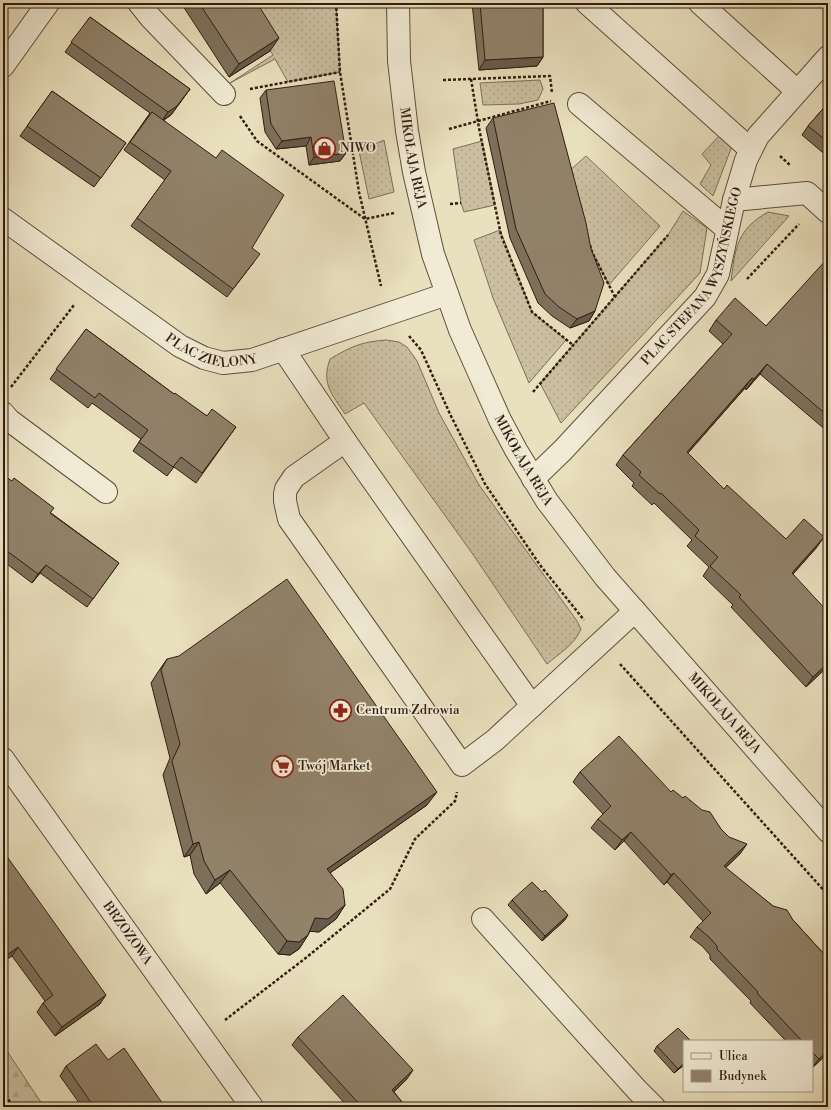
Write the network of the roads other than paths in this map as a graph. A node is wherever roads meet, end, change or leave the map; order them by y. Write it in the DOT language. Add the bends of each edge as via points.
graph roads {
  1 [pos="48,3"];
  2 [pos="139,3"];
  3 [pos="398,3"];
  4 [pos="588,3"];
  5 [pos="700,3"];
  6 [pos="828,57"];
  7 [pos="3,66"];
  8 [pos="797,91"];
  9 [pos="224,94"];
  10 [pos="579,104"];
  11 [pos="751,150"];
  12 [pos="734,200"];
  13 [pos="828,212"];
  14 [pos="3,219"];
  15 [pos="727,229"];
  16 [pos="447,294"];
  17 [pos="283,349"];
  18 [pos="3,413"];
  19 [pos="345,441"];
  20 [pos="533,479"];
  21 [pos="106,492"];
  22 [pos="635,611"];
  23 [pos="532,706"];
  24 [pos="3,759"];
  25 [pos="828,831"];
  26 [pos="483,919"];
  27 [pos="252,1107"];
  28 [pos="654,1107"];
  1 -- 7 [label="street"];
  2 -- 9 [label="street"];
  3 -- 16 [label="street, MIKOŁAJA REJA" via="401,76 407,131 433,254"];
  4 -- 11 [label="street"];
  5 -- 8 [label="street"];
  6 -- 8 [label="street, PLAC STEFANA WYSZYŃSKIEGO"];
  8 -- 11 [label="street, PLAC STEFANA WYSZYŃSKIEGO" via="758,136"];
  10 -- 15 [label="street"];
  11 -- 12 [label="street, PLAC STEFANA WYSZYŃSKIEGO"];
  12 -- 13 [label="street" via="807,193"];
  12 -- 15 [label="street, PLAC STEFANA WYSZYŃSKIEGO"];
  14 -- 17 [label="street, PLAC ZIELONY" via="180,346 204,358 223,363 237,362 252,360"];
  15 -- 20 [label="street, PLAC STEFANA WYSZYŃSKIEGO" via="718,274 705,297"];
  16 -- 17 [label="street, PLAC ZIELONY"];
  16 -- 20 [label="street, MIKOŁAJA REJA" via="500,420"];
  17 -- 19 [label="street"];
  18 -- 21 [label="street"];
  19 -- 23 [label="street"];
  19 -- 23 [label="street" via="294,477 285,494 289,519 462,764 495,740"];
  20 -- 22 [label="street, MIKOŁAJA REJA" via="605,578"];
  22 -- 23 [label="street"];
  22 -- 25 [label="street, MIKOŁAJA REJA"];
  24 -- 27 [label="street, BRZOZOWA"];
  26 -- 28 [label="street"];
}
